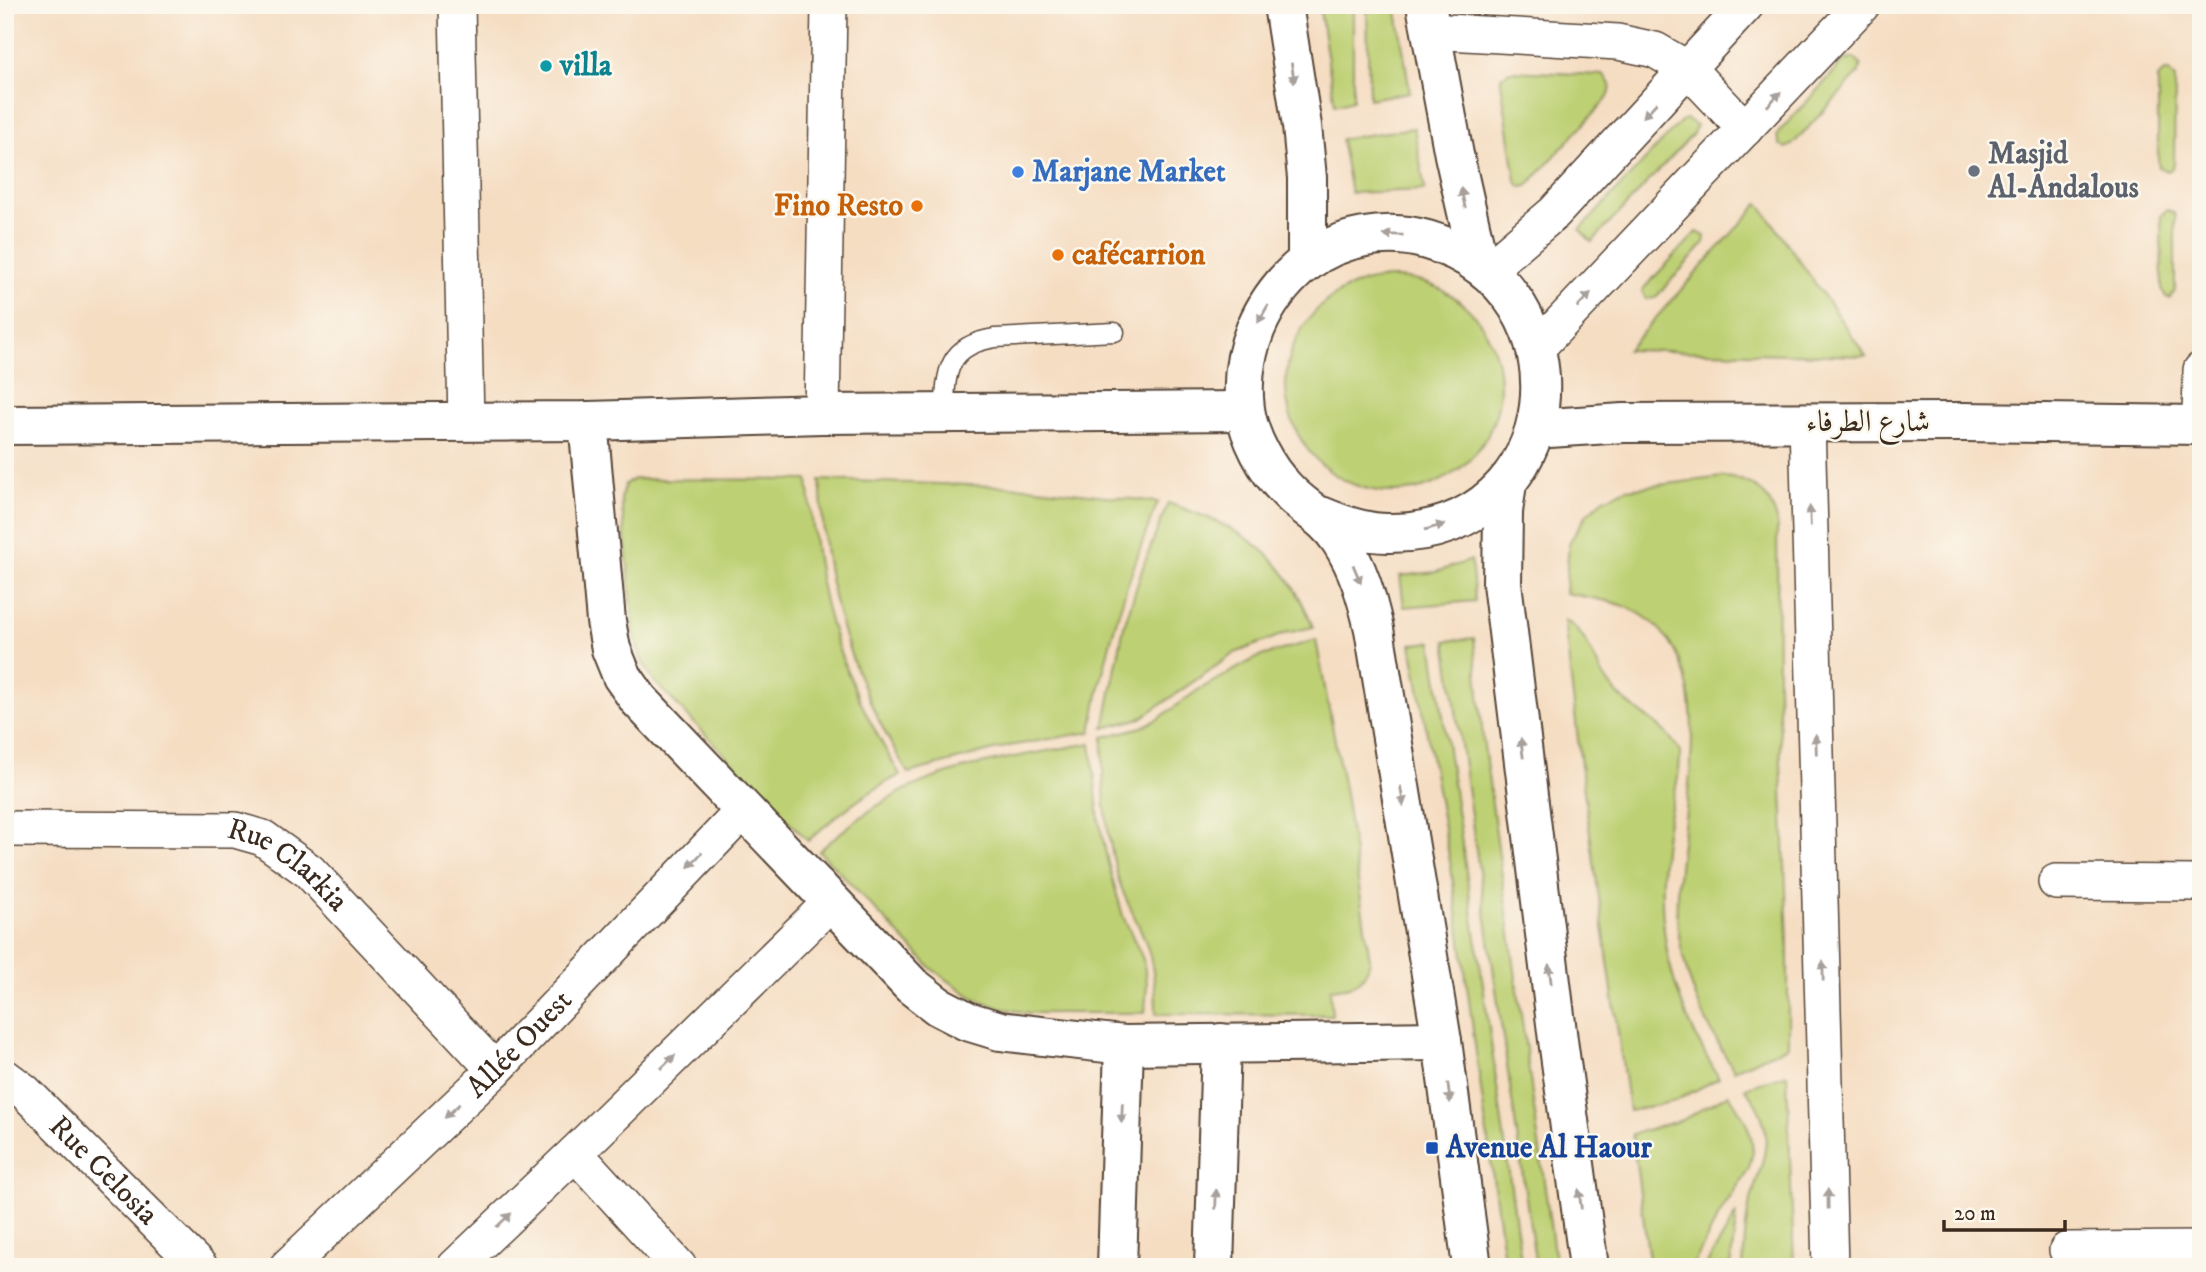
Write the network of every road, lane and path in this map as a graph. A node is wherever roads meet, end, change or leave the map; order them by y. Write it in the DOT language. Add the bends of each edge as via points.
graph roads {
  1 [pos="457,5"];
  2 [pos="829,5"];
  3 [pos="1283,5"];
  4 [pos="1746,5"];
  5 [pos="1850,10"];
  6 [pos="1428,18"];
  7 [pos="1688,69"];
  8 [pos="1745,129"];
  9 [pos="1307,262"];
  10 [pos="1483,267"];
  11 [pos="1115,332"];
  12 [pos="1536,349"];
  13 [pos="2201,370"];
  14 [pos="5,409"];
  15 [pos="1245,411"];
  16 [pos="945,413"];
  17 [pos="822,414"];
  18 [pos="466,421"];
  19 [pos="588,421"];
  20 [pos="1807,422"];
  21 [pos="6,425"];
  22 [pos="2201,425"];
  23 [pos="1535,429"];
  24 [pos="1507,483"];
  25 [pos="1321,516"];
  26 [pos="743,811"];
  27 [pos="5,829"];
  28 [pos="2056,882"];
  29 [pos="2201,883"];
  30 [pos="832,901"];
  31 [pos="1442,1041"];
  32 [pos="1221,1043"];
  33 [pos="1124,1045"];
  34 [pos="495,1070"];
  35 [pos="5,1077"];
  36 [pos="575,1153"];
  37 [pos="2201,1249"];
  38 [pos="2067,1250"];
  39 [pos="200,1267"];
  40 [pos="287,1267"];
  41 [pos="455,1267"];
  42 [pos="679,1267"];
  43 [pos="1117,1267"];
  44 [pos="1214,1267"];
  45 [pos="1472,1267"];
  46 [pos="1590,1267"];
  47 [pos="1830,1267"];
  1 -- 18 [label="street"];
  2 -- 17 [label="street"];
  3 -- 9 [label="street, one-way" via="1307,178"];
  4 -- 7 [label="street"];
  8 -- 5 [label="street, one-way"];
  6 -- 7 [label="street" via="1637,44"];
  10 -- 6 [label="street, one-way" via="1465,211"];
  7 -- 8 [label="street"];
  7 -- 10 [label="street, one-way" via="1554,213"];
  12 -- 8 [label="street, one-way"];
  10 -- 9 [label="street, one-way" via="1447,246 1412,235 1375,235 1339,244"];
  9 -- 15 [label="street, one-way" via="1276,292 1254,328 1244,369"];
  10 -- 12 [label="street" via="1525,319"];
  11 -- 16 [label="lane" via="977,341 950,363"];
  12 -- 23 [label="street" via="1541,389"];
  13 -- 22 [label="street"];
  14 -- 21 [label="street"];
  15 -- 16 [label="street"];
  15 -- 25 [label="street" via="1260,453 1286,490"];
  16 -- 17 [label="street"];
  17 -- 19 [label="street"];
  18 -- 19 [label="street"];
  18 -- 21 [label="street"];
  19 -- 26 [label="street" via="611,649 639,700"];
  20 -- 22 [label="street, شارع الطرفاء"];
  20 -- 23 [label="street, شارع الطرفاء" via="1623,423"];
  47 -- 20 [label="street, one-way"];
  23 -- 24 [label="street" via="1524,458"];
  25 -- 24 [label="street, one-way" via="1375,532 1420,531 1452,522"];
  46 -- 24 [label="street, one-way" via="1504,605 1501,548"];
  25 -- 31 [label="street, one-way" via="1356,569 1372,620"];
  26 -- 30 [label="street"];
  26 -- 34 [label="street, Allée Ouest, one-way"];
  27 -- 34 [label="street, Rue Clarkia" via="235,830 263,838 309,871"];
  28 -- 29 [label="street"];
  30 -- 33 [label="street" via="911,985 967,1021 1000,1031"];
  36 -- 30 [label="street, one-way"];
  31 -- 32 [label="street"];
  31 -- 45 [label="street, one-way"];
  32 -- 33 [label="street"];
  44 -- 32 [label="street, one-way"];
  33 -- 43 [label="street, one-way"];
  34 -- 40 [label="street, Allée Ouest, one-way"];
  35 -- 39 [label="street, Rue Celosia"];
  41 -- 36 [label="street, one-way"];
  36 -- 42 [label="street"];
  37 -- 38 [label="street"];
}
